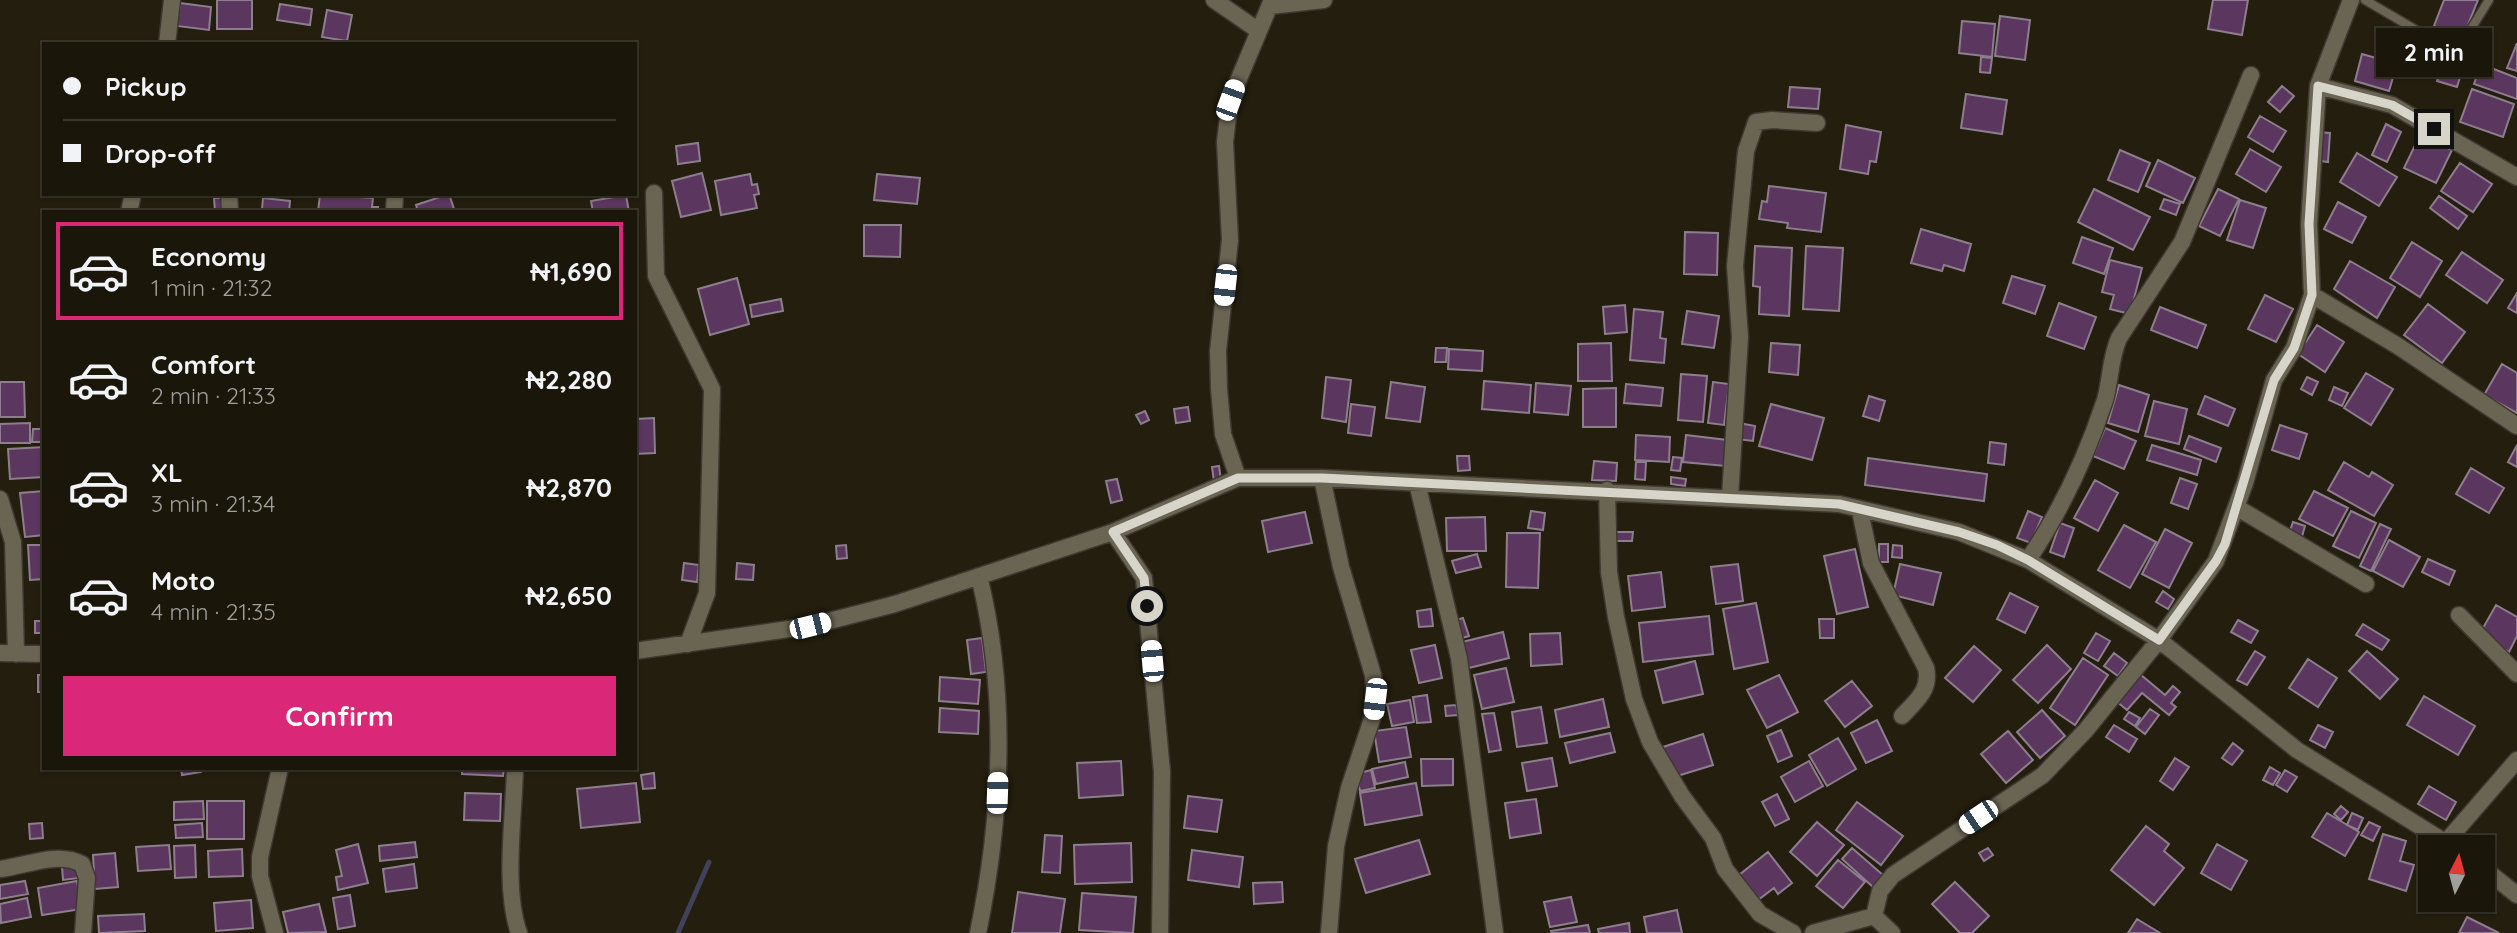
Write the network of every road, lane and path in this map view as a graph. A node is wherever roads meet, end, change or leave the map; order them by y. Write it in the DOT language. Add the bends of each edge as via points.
graph roads {
  1 [pos="172,0"];
  2 [pos="1214,0"];
  3 [pos="1324,0"];
  4 [pos="2351,0"];
  5 [pos="2365,0"];
  6 [pos="2488,0"];
  7 [pos="1271,3"];
  8 [pos="1259,31"];
  9 [pos="167,42"];
  10 [pos="2250,75"];
  11 [pos="2318,86"];
  12 [pos="1817,123"];
  13 [pos="2517,177"];
  14 [pos="654,193"];
  15 [pos="2312,295"];
  16 [pos="2517,426"];
  17 [pos="1238,478"];
  18 [pos="1322,478"];
  19 [pos="1417,482"];
  20 [pos="1607,490"];
  21 [pos="1730,497"];
  22 [pos="0,499"];
  23 [pos="2236,507"];
  24 [pos="1860,511"];
  25 [pos="1113,532"];
  26 [pos="2028,560"];
  27 [pos="979,576"];
  28 [pos="2366,584"];
  29 [pos="2459,615"];
  30 [pos="2159,640"];
  31 [pos="688,644"];
  32 [pos="637,651"];
  33 [pos="8,654"];
  34 [pos="42,654"];
  35 [pos="2517,674"];
  36 [pos="1902,716"];
  37 [pos="2517,760"];
  38 [pos="280,770"];
  39 [pos="515,770"];
  40 [pos="2434,835"];
  41 [pos="2456,835"];
  42 [pos="0,869"];
  43 [pos="2496,878"];
  44 [pos="2517,895"];
  45 [pos="1874,916"];
  46 [pos="83,933"];
  47 [pos="275,933"];
  48 [pos="519,933"];
  49 [pos="978,933"];
  50 [pos="1160,933"];
  51 [pos="1329,933"];
  52 [pos="1495,933"];
  53 [pos="1793,933"];
  54 [pos="1813,933"];
  55 [pos="1892,933"];
  1 -- 9 [label="street"];
  2 -- 8 [label="street"];
  3 -- 7 [label="street"];
  4 -- 11 [label="street"];
  5 -- 6 [label="lane" via="2452,48 2461,45"];
  7 -- 8 [label="street"];
  8 -- 17 [label="street" via="1230,100 1224,142 1230,240 1218,351 1219,389 1223,434"];
  10 -- 26 [label="street" via="2182,242 2119,338 2100,413 2058,510"];
  11 -- 13 [label="street" via="2392,105"];
  11 -- 15 [label="street" via="2309,224"];
  12 -- 21 [label="street" via="1756,122 1745,151 1735,266 1740,337"];
  14 -- 31 [label="street" via="656,276 712,389 707,593"];
  15 -- 16 [label="street"];
  15 -- 23 [label="street" via="2294,348 2274,380"];
  17 -- 18 [label="street"];
  17 -- 25 [label="street"];
  18 -- 19 [label="street"];
  18 -- 51 [label="street" via="1341,567 1373,675 1375,699 1336,846"];
  19 -- 20 [label="street"];
  19 -- 52 [label="street" via="1459,658"];
  20 -- 21 [label="street"];
  20 -- 53 [label="street" via="1609,572 1616,617 1634,699 1650,742 1713,838 1725,869 1760,914"];
  21 -- 24 [label="street" via="1839,504"];
  22 -- 33 [label="street" via="13,541"];
  23 -- 28 [label="street"];
  23 -- 30 [label="street" via="2216,561"];
  24 -- 26 [label="street" via="1959,532"];
  24 -- 36 [label="street" via="1871,563 1929,679 1925,691"];
  25 -- 27 [label="street"];
  25 -- 50 [label="street" via="1144,578 1162,772"];
  26 -- 30 [label="street"];
  27 -- 31 [label="street" via="810,626"];
  27 -- 49 [label="street" via="989,617 999,752 997,814"];
  29 -- 35 [label="street"];
  30 -- 40 [label="street" via="2297,750"];
  30 -- 45 [label="street" via="2086,730 2042,775 1894,875 1881,891"];
  31 -- 32 [label="street"];
  33 -- 34 [label="street"];
  37 -- 41 [label="street"];
  38 -- 47 [label="street" via="260,857 260,876"];
  39 -- 48 [label="street" via="512,867"];
  42 -- 46 [label="street" via="71,858 82,864 87,878"];
  43 -- 44 [label="street"];
  45 -- 54 [label="street"];
  45 -- 55 [label="street"];
}
